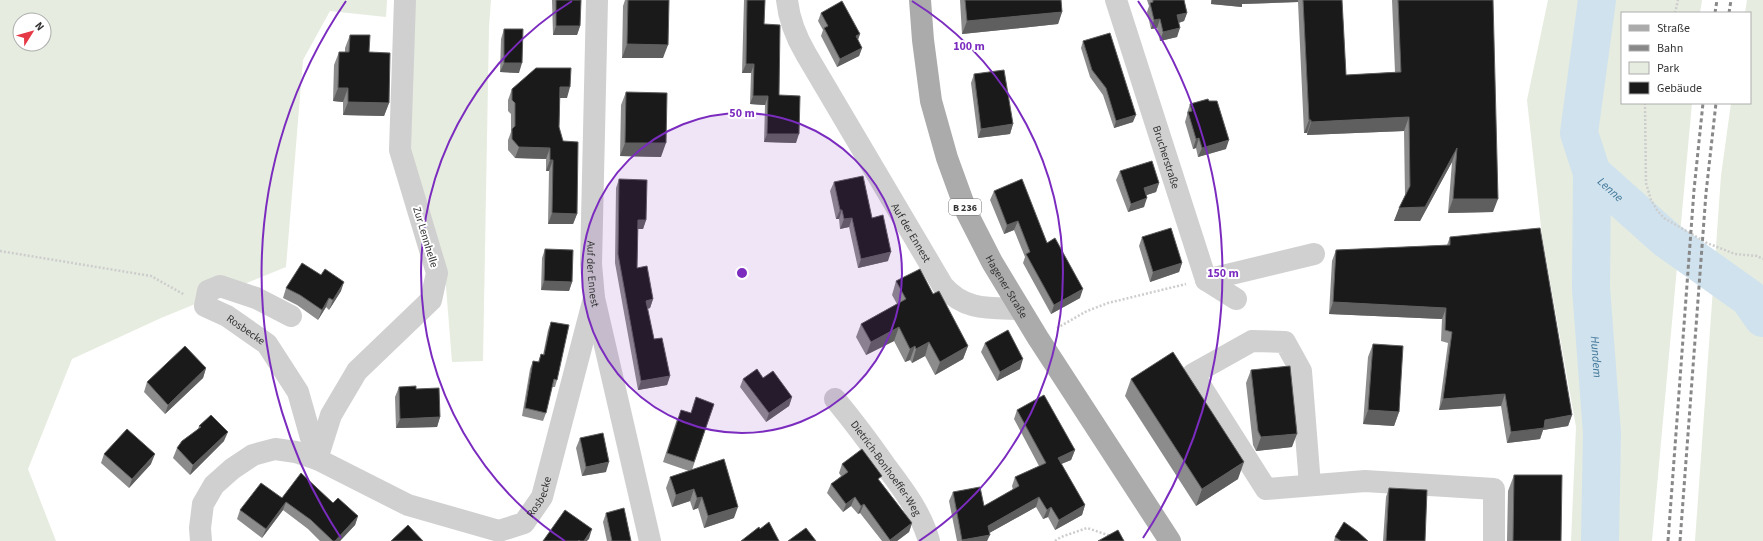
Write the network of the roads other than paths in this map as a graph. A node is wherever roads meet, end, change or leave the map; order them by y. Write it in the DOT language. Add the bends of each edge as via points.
graph roads {
  1 [pos="405,0"];
  2 [pos="597,0"];
  3 [pos="787,0"];
  4 [pos="920,0"];
  5 [pos="1116,0"];
  6 [pos="1314,254"];
  7 [pos="1206,280"];
  8 [pos="594,298"];
  9 [pos="1236,299"];
  10 [pos="1020,309"];
  11 [pos="291,316"];
  12 [pos="835,399"];
  13 [pos="317,459"];
  14 [pos="1310,485"];
  15 [pos="201,541"];
  16 [pos="650,541"];
  17 [pos="929,541"];
  18 [pos="1170,541"];
  19 [pos="1494,541"];
  1 -- 13 [label="street, Zur Lennhelle" via="400,150 437,273 431,300 357,370 331,415"];
  2 -- 8 [label="street, Auf der Ennest" via="591,264"];
  3 -- 10 [label="street, Auf der Ennest" via="797,38 943,286 959,300 973,306"];
  4 -- 10 [label="main road, Hagener Straße / B 236" via="931,101 946,158 967,213"];
  5 -- 7 [label="street, Brucherstraße"];
  6 -- 7 [label="street"];
  7 -- 9 [label="street"];
  8 -- 13 [label="street, Rosbecke" via="542,497 524,523 498,531 408,505"];
  8 -- 16 [label="street, Auf der Ennest"];
  10 -- 18 [label="main road, Hagener Straße / B 236"];
  11 -- 13 [label="street, Rosbecke" via="256,298 220,286 208,290 205,306 227,316 267,344 298,392"];
  12 -- 17 [label="street, Dietrich-Bonhoeffer-Weg" via="908,496 925,526"];
  13 -- 15 [label="street, Rosbecke" via="275,449 253,455 232,469 214,485 203,504"];
  14 -- 14 [label="street" via="1266,489 1193,374 1252,341 1285,342 1301,371"];
  14 -- 19 [label="street" via="1365,481 1494,489"];
}
